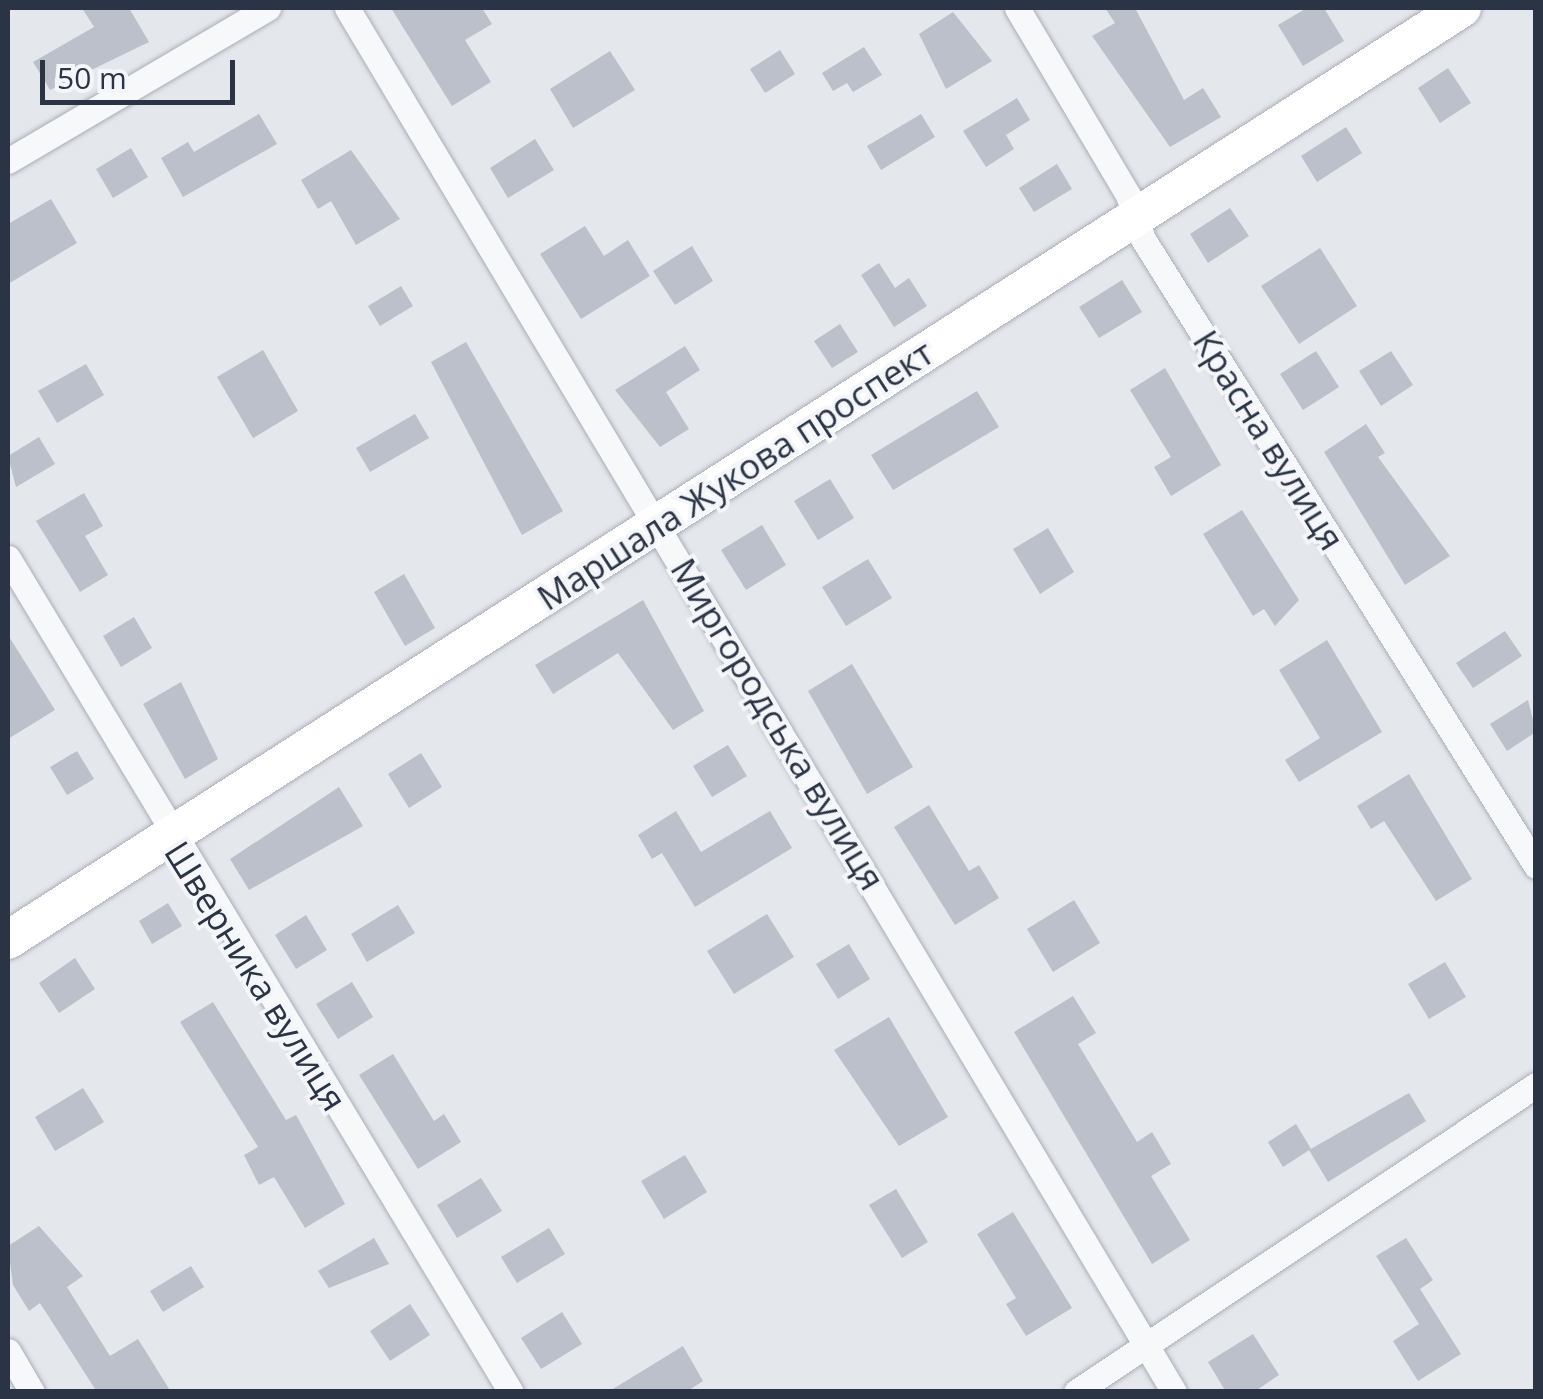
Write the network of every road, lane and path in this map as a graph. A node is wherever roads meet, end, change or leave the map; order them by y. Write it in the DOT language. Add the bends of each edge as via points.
graph roads {
  1 [pos="268,8"];
  2 [pos="348,8"];
  3 [pos="1017,8"];
  4 [pos="1462,8"];
  5 [pos="8,161"];
  6 [pos="1135,218"];
  7 [pos="658,524"];
  8 [pos="8,558"];
  9 [pos="171,838"];
  10 [pos="1536,866"];
  11 [pos="8,940"];
  12 [pos="1536,1085"];
  13 [pos="1147,1346"];
  14 [pos="8,1351"];
  15 [pos="32,1392"];
  16 [pos="510,1392"];
  17 [pos="1076,1392"];
  18 [pos="1174,1392"];
  1 -- 5 [label="street"];
  2 -- 7 [label="street, Миргородська вулиця"];
  3 -- 6 [label="street, Красна вулиця"];
  4 -- 6 [label="street, Маршала Жукова проспект"];
  6 -- 7 [label="street, Маршала Жукова проспект"];
  6 -- 10 [label="street, Красна вулиця"];
  7 -- 9 [label="street, Маршала Жукова проспект"];
  7 -- 13 [label="street, Миргородська вулиця"];
  8 -- 9 [label="street, Шверника вулиця"];
  9 -- 11 [label="street, Маршала Жукова проспект"];
  9 -- 16 [label="street, Шверника вулиця"];
  12 -- 13 [label="street"];
  13 -- 17 [label="street"];
  13 -- 18 [label="street, Миргородська вулиця"];
  14 -- 15 [label="street"];
}
